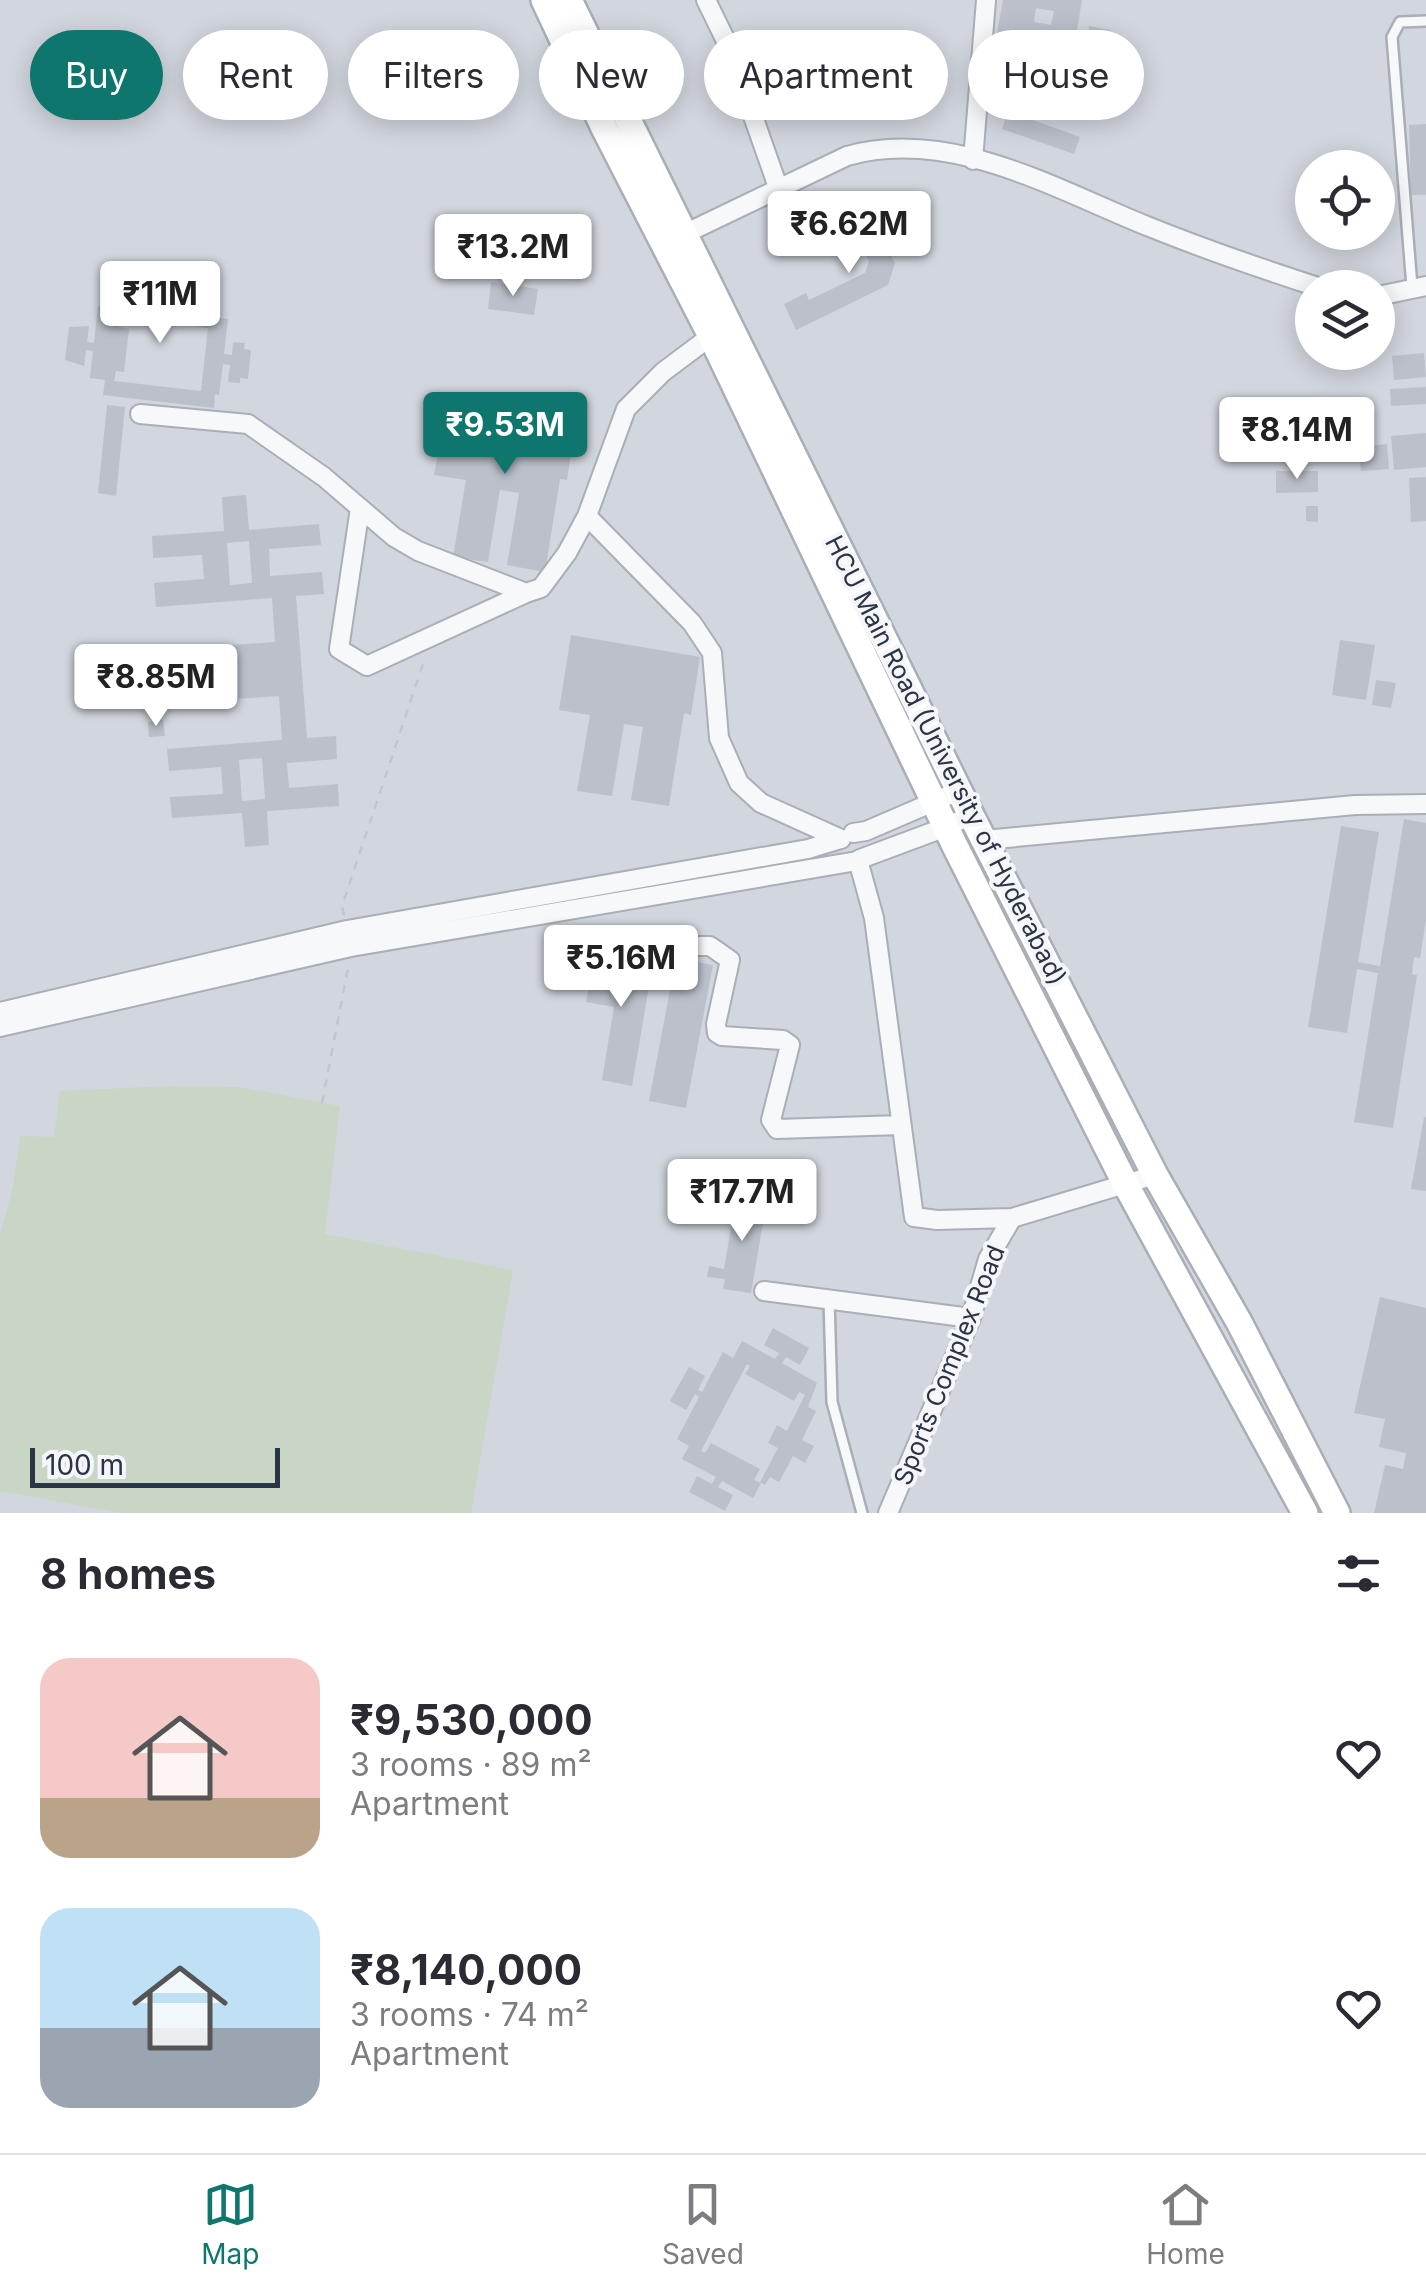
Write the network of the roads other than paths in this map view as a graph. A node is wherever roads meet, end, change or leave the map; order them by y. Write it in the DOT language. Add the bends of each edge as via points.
graph roads {
  1 [pos="544,0"];
  2 [pos="569,0"];
  3 [pos="706,0"];
  4 [pos="986,0"];
  5 [pos="1426,21"];
  6 [pos="973,160"];
  7 [pos="779,190"];
  8 [pos="675,238"];
  9 [pos="1295,279"];
  10 [pos="1419,288"];
  11 [pos="711,336"];
  12 [pos="140,414"];
  13 [pos="360,508"];
  14 [pos="586,516"];
  15 [pos="526,592"];
  16 [pos="965,803"];
  17 [pos="1426,804"];
  18 [pos="941,816"];
  19 [pos="847,836"];
  20 [pos="985,840"];
  21 [pos="857,861"];
  22 [pos="349,939"];
  23 [pos="592,946"];
  24 [pos="0,1012"];
  25 [pos="0,1027"];
  26 [pos="901,1125"];
  27 [pos="1156,1175"];
  28 [pos="1126,1185"];
  29 [pos="1012,1218"];
  30 [pos="764,1290"];
  31 [pos="829,1298"];
  32 [pos="971,1318"];
  33 [pos="862,1513"];
  34 [pos="888,1513"];
  35 [pos="1305,1513"];
  36 [pos="1337,1513"];
  1 -- 8 [label="street, HCU Main Road (University of Hyderabad)" via="604,128"];
  2 -- 8 [label="street, HCU Main Road (University of Hyderabad)"];
  3 -- 7 [label="street"];
  4 -- 6 [label="street"];
  5 -- 10 [label="lane" via="1400,22 1392,37"];
  6 -- 7 [label="street" via="873,149"];
  6 -- 9 [label="street"];
  7 -- 8 [label="street"];
  8 -- 11 [label="street, HCU Main Road (University of Hyderabad)"];
  8 -- 16 [label="street, HCU Main Road (University of Hyderabad)"];
  11 -- 14 [label="street" via="626,409"];
  11 -- 18 [label="street, HCU Main Road (University of Hyderabad)"];
  12 -- 13 [label="street" via="248,424"];
  13 -- 15 [label="street" via="418,550"];
  13 -- 15 [label="street" via="339,649 367,666"];
  14 -- 15 [label="street" via="541,588"];
  14 -- 19 [label="street" via="692,623 712,653 719,738 740,784 761,803"];
  16 -- 18 [label="street"];
  16 -- 20 [label="street, HCU Main Road (University of Hyderabad)"];
  17 -- 20 [label="street"];
  18 -- 19 [label="street"];
  18 -- 21 [label="street"];
  18 -- 28 [label="street, HCU Main Road (University of Hyderabad)"];
  19 -- 21 [label="street" via="840,853"];
  19 -- 22 [label="street"];
  20 -- 27 [label="street, HCU Main Road (University of Hyderabad)"];
  21 -- 22 [label="street"];
  21 -- 26 [label="street" via="874,918"];
  22 -- 24 [label="street"];
  22 -- 25 [label="street"];
  23 -- 26 [label="street" via="710,946 723,953 730,960 717,1033 790,1045 770,1120 777,1129"];
  26 -- 29 [label="street" via="914,1217"];
  27 -- 28 [label="street, Sports Complex Road"];
  27 -- 36 [label="street, HCU Main Road (University of Hyderabad)"];
  28 -- 29 [label="street, Sports Complex Road"];
  28 -- 35 [label="street, HCU Main Road (University of Hyderabad)"];
  29 -- 32 [label="street, Sports Complex Road" via="988,1259"];
  30 -- 31 [label="street"];
  31 -- 32 [label="street"];
  31 -- 33 [label="lane" via="832,1402"];
  32 -- 34 [label="street, Sports Complex Road"];
}
